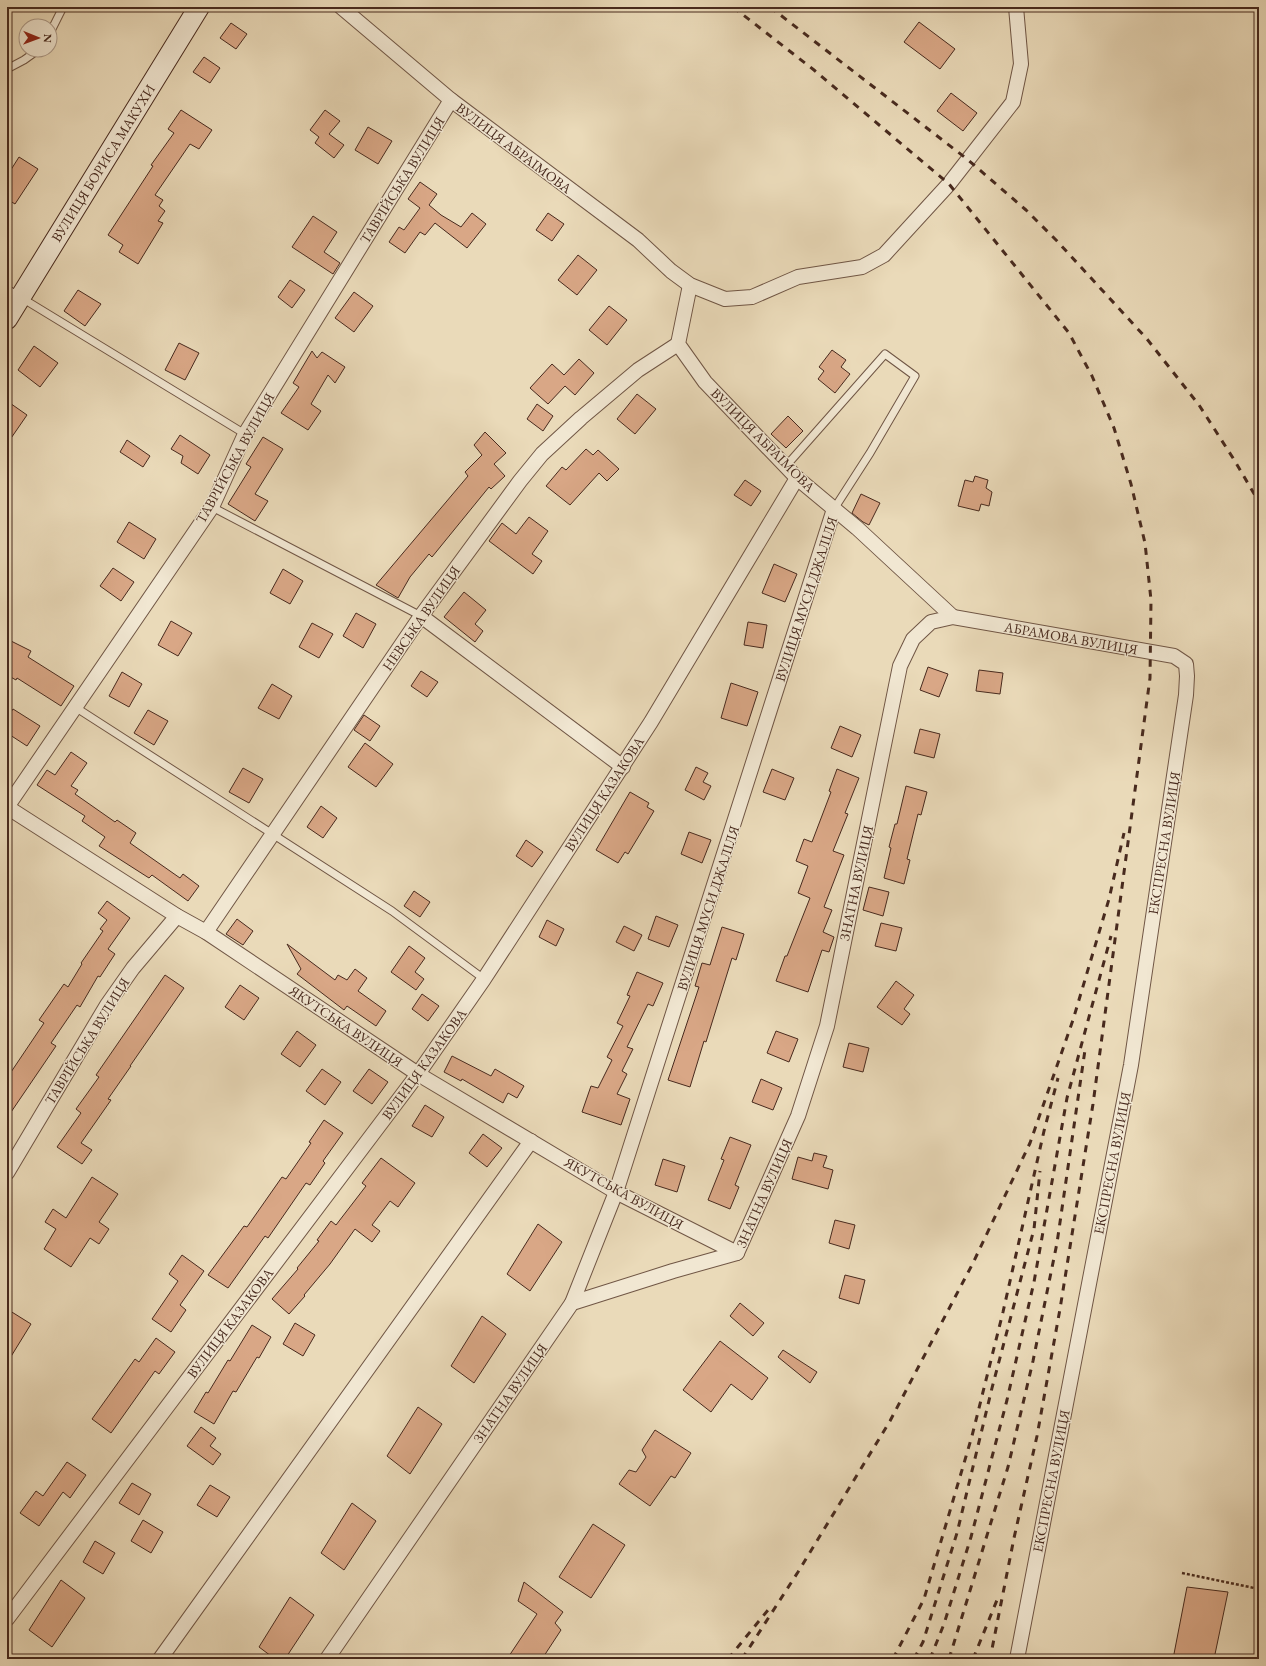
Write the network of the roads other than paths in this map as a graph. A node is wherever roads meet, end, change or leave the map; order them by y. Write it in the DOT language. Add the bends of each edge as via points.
graph roads {
  1 [pos="63,7"];
  2 [pos="199,7"];
  3 [pos="340,7"];
  4 [pos="1016,7"];
  5 [pos="58,18"];
  6 [pos="27,58"];
  7 [pos="7,69"];
  8 [pos="451,100"];
  9 [pos="690,285"];
  10 [pos="13,294"];
  11 [pos="7,319"];
  12 [pos="678,344"];
  13 [pos="245,434"];
  14 [pos="786,466"];
  15 [pos="797,478"];
  16 [pos="212,507"];
  17 [pos="834,509"];
  18 [pos="421,616"];
  19 [pos="953,617"];
  20 [pos="1186,664"];
  21 [pos="75,707"];
  22 [pos="622,767"];
  23 [pos="7,807"];
  24 [pos="272,834"];
  25 [pos="177,916"];
  26 [pos="206,932"];
  27 [pos="484,979"];
  28 [pos="418,1074"];
  29 [pos="531,1141"];
  30 [pos="7,1173"];
  31 [pos="616,1192"];
  32 [pos="737,1253"];
  33 [pos="572,1303"];
  34 [pos="7,1619"];
  35 [pos="160,1659"];
  36 [pos="326,1659"];
  37 [pos="1017,1659"];
  1 -- 5 [label="lane"];
  2 -- 10 [label="main road, ВУЛИЦЯ БОРИСА МАКУХИ"];
  3 -- 8 [label="street, ВУЛИЦЯ АБРАІМОВА"];
  4 -- 9 [label="street, ВУЛИЦЯ АБРАІМОВА" via="1021,64 1013,102 949,184 884,255 862,267 798,277 752,297 725,299"];
  6 -- 7 [label="lane"];
  8 -- 9 [label="street, ВУЛИЦЯ АБРАІМОВА" via="638,240"];
  8 -- 13 [label="street, ТАВРІЙСЬКА ВУЛИЦЯ"];
  9 -- 12 [label="street"];
  10 -- 11 [label="main road, ВУЛИЦЯ БОРИСА МАКУХИ"];
  10 -- 13 [label="lane"];
  12 -- 14 [label="street, ВУЛИЦЯ АБРАІМОВА" via="705,382"];
  12 -- 18 [label="street, НЕВСЬКА ВУЛИЦЯ" via="638,370 542,454"];
  13 -- 16 [label="street, ТАВРІЙСЬКА ВУЛИЦЯ"];
  14 -- 15 [label="street, ВУЛИЦЯ АБРАІМОВА"];
  14 -- 17 [label="lane" via="885,354 915,376"];
  15 -- 17 [label="street, ВУЛИЦЯ АБРАІМОВА"];
  15 -- 22 [label="street, ВУЛИЦЯ КАЗАКОВА"];
  16 -- 18 [label="lane"];
  16 -- 21 [label="street, ТАВРІЙСЬКА ВУЛИЦЯ"];
  17 -- 19 [label="street, ВУЛИЦЯ АБРАІМОВА"];
  17 -- 31 [label="street, ВУЛИЦЯ МУСИ ДЖАЛІЛЯ"];
  18 -- 22 [label="street"];
  18 -- 24 [label="street, НЕВСЬКА ВУЛИЦЯ"];
  19 -- 20 [label="street, АБРАМОВА ВУЛИЦЯ" via="1174,656"];
  19 -- 32 [label="street, ЗНАТНА ВУЛИЦЯ" via="931,622 913,639 900,666 827,1026 798,1116"];
  20 -- 37 [label="street, ЕКСПРЕСНА ВУЛИЦЯ" via="1186,695 1131,1065"];
  21 -- 23 [label="street, ТАВРІЙСЬКА ВУЛИЦЯ"];
  21 -- 24 [label="lane"];
  22 -- 27 [label="street, ВУЛИЦЯ КАЗАКОВА"];
  23 -- 25 [label="street, ЯКУТСЬКА ВУЛИЦЯ"];
  24 -- 26 [label="street, НЕВСЬКА ВУЛИЦЯ"];
  24 -- 27 [label="lane" via="392,911"];
  25 -- 26 [label="street, ЯКУТСЬКА ВУЛИЦЯ"];
  25 -- 30 [label="street, ТАВРІЙСЬКА ВУЛИЦЯ" via="133,968 107,1005"];
  26 -- 28 [label="street, ЯКУТСЬКА ВУЛИЦЯ"];
  27 -- 28 [label="street, ВУЛИЦЯ КАЗАКОВА"];
  28 -- 29 [label="street, ЯКУТСЬКА ВУЛИЦЯ"];
  28 -- 34 [label="street, ВУЛИЦЯ КАЗАКОВА"];
  29 -- 31 [label="street, ЯКУТСЬКА ВУЛИЦЯ"];
  29 -- 35 [label="street"];
  31 -- 32 [label="street, ЯКУТСЬКА ВУЛИЦЯ"];
  31 -- 33 [label="street, ВУЛИЦЯ МУСИ ДЖАЛІЛЯ"];
  32 -- 33 [label="street, ЗНАТНА ВУЛИЦЯ"];
  33 -- 36 [label="street, ЗНАТНА ВУЛИЦЯ"];
}
